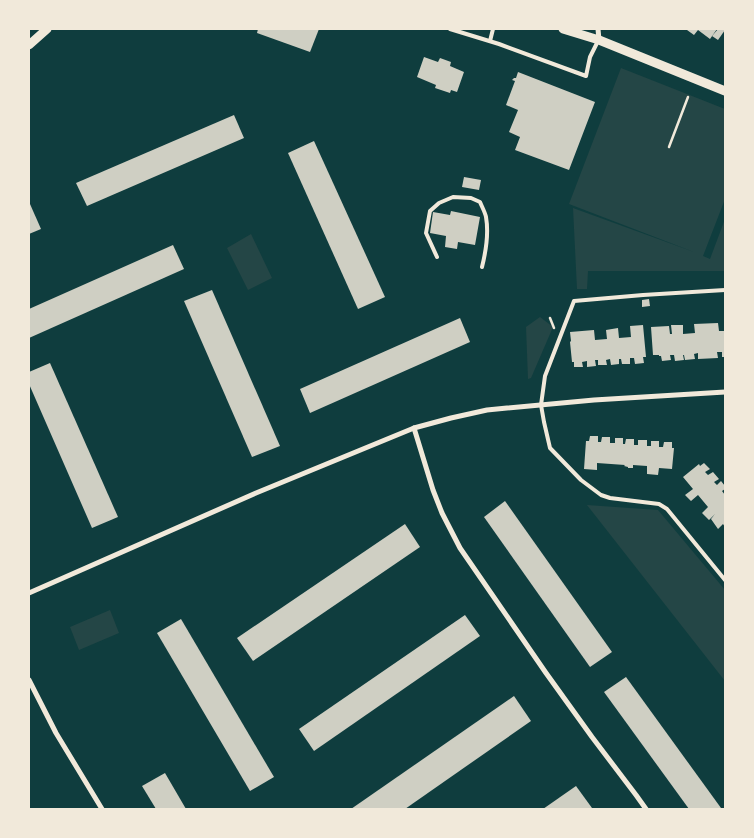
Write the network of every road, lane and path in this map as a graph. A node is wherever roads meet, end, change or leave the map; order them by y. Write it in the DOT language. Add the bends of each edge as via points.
graph roads {
  1 [pos="47,29"];
  2 [pos="451,29"];
  3 [pos="493,29"];
  4 [pos="564,29"];
  5 [pos="598,29"];
  6 [pos="599,40"];
  7 [pos="490,41"];
  8 [pos="29,45"];
  9 [pos="725,91"];
  10 [pos="688,97"];
  11 [pos="669,147"];
  12 [pos="437,257"];
  13 [pos="482,267"];
  14 [pos="725,290"];
  15 [pos="725,392"];
  16 [pos="541,405"];
  17 [pos="414,428"];
  18 [pos="725,580"];
  19 [pos="29,593"];
  20 [pos="29,680"];
  21 [pos="102,809"];
  22 [pos="646,809"];
  1 -- 8 [label="street"];
  2 -- 7 [label="lane"];
  3 -- 7 [label="lane"];
  4 -- 6 [label="street"];
  5 -- 6 [label="street"];
  6 -- 7 [label="lane" via="590,57 586,76"];
  6 -- 9 [label="street"];
  10 -- 11 [label="path"];
  12 -- 13 [label="lane" via="426,233 430,211 453,197 471,198 480,202 486,216 487,239"];
  14 -- 16 [label="lane" via="574,301 545,376"];
  15 -- 16 [label="street"];
  16 -- 17 [label="street" via="487,410"];
  16 -- 18 [label="lane" via="550,448 581,480 601,495 659,504 667,509"];
  17 -- 19 [label="street"];
  17 -- 22 [label="street" via="433,490 460,548"];
  20 -- 21 [label="street" via="56,733"];
}
